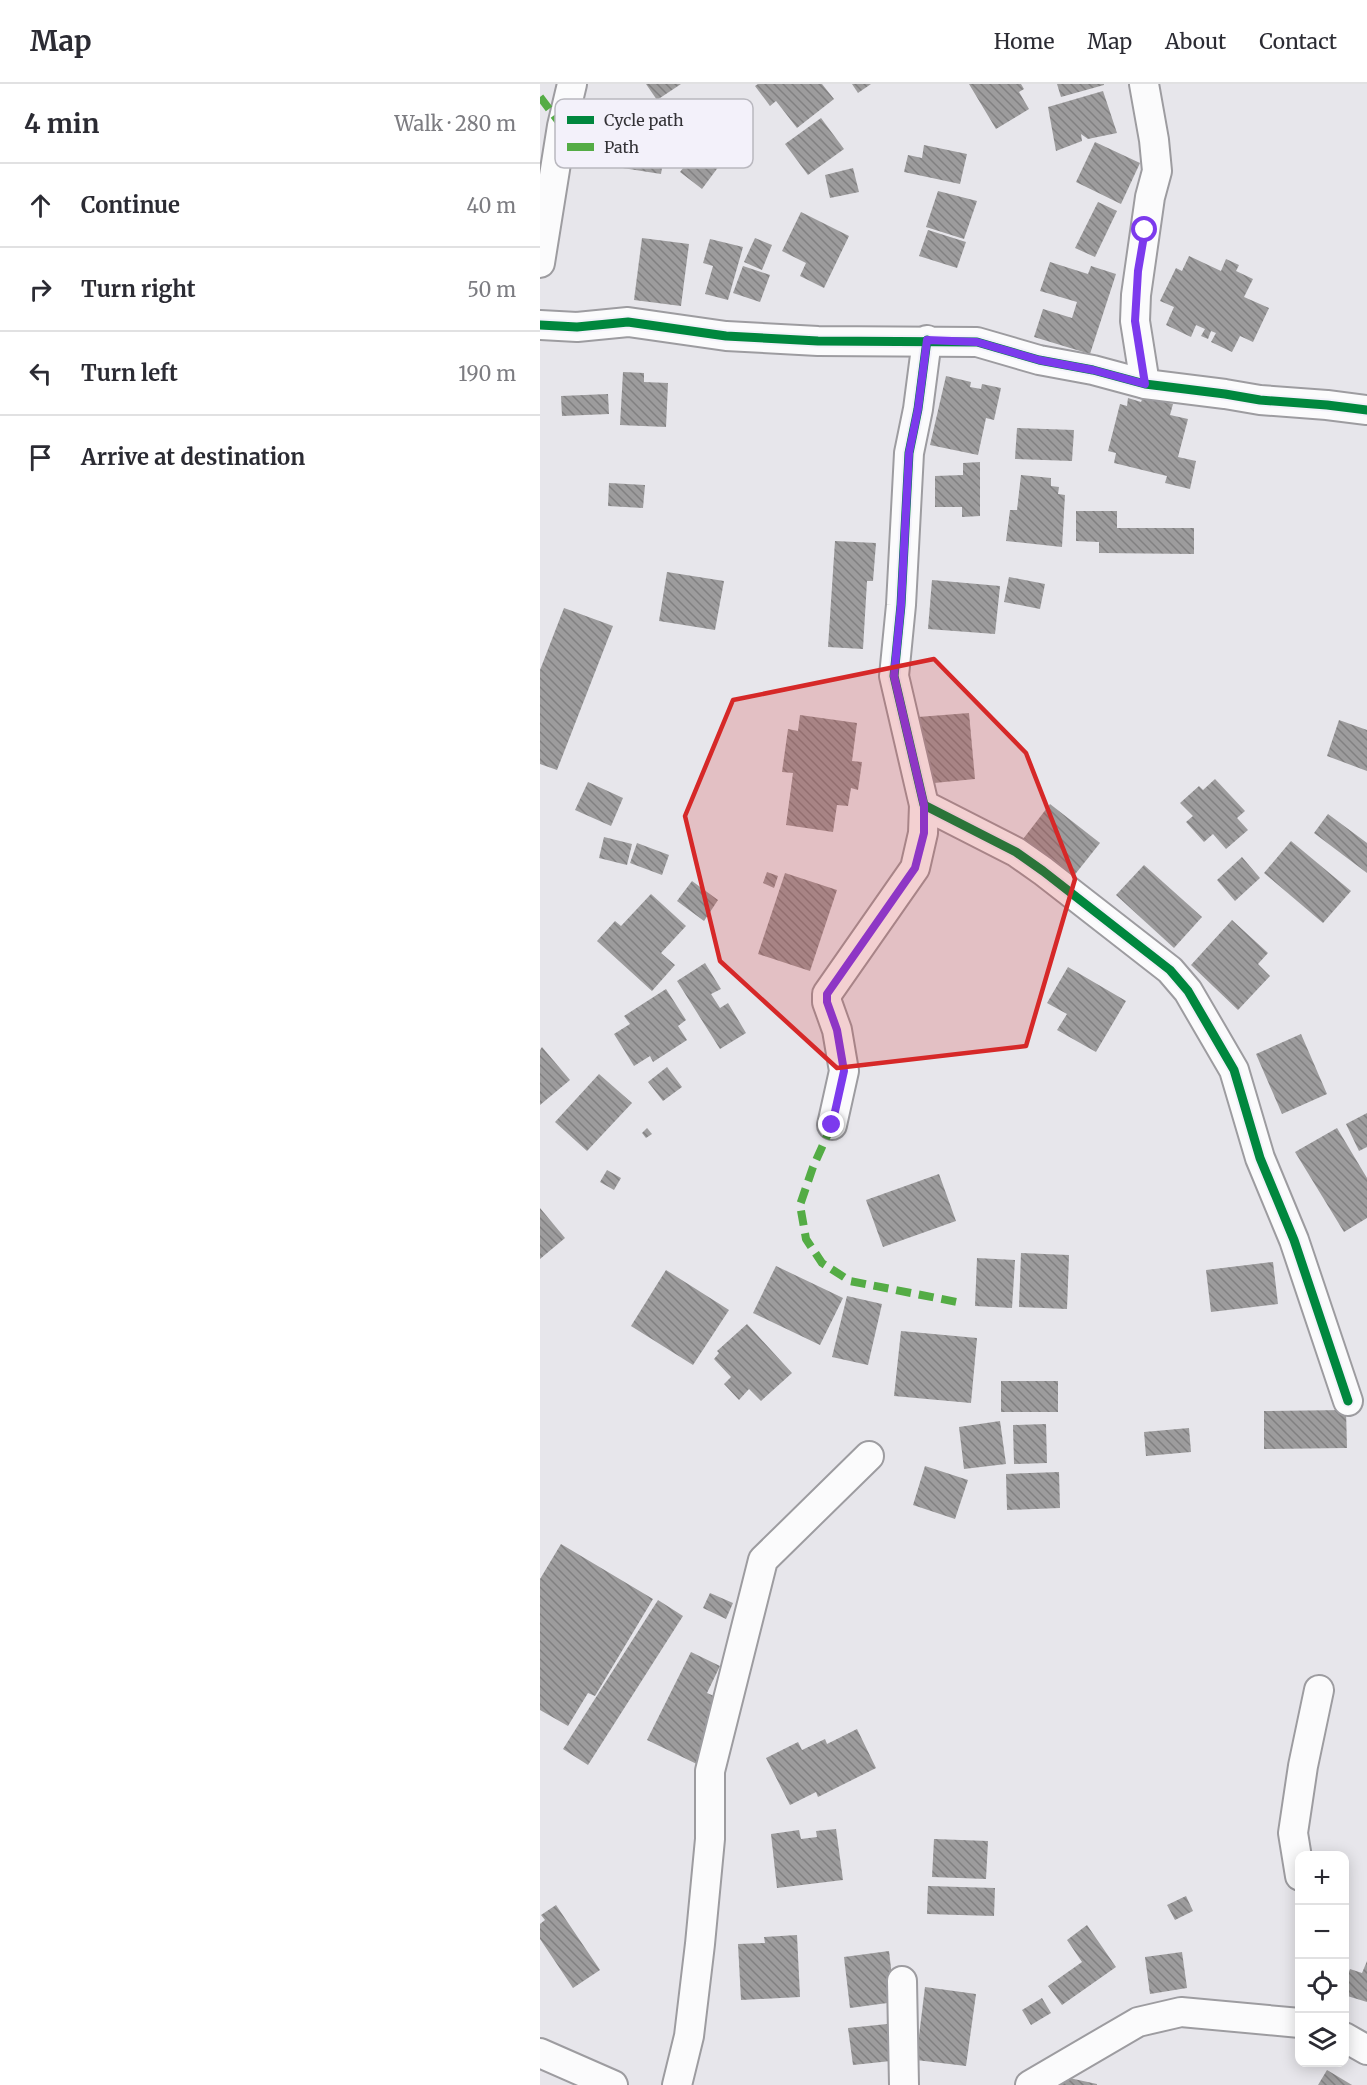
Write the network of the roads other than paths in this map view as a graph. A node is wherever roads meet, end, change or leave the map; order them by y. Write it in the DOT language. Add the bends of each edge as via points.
graph roads {
  1 [pos="572,84"];
  2 [pos="1144,84"];
  3 [pos="568,99"];
  4 [pos="555,168"];
  5 [pos="540,263"];
  6 [pos="540,325"];
  7 [pos="927,340"];
  8 [pos="1145,384"];
  9 [pos="1367,410"];
  10 [pos="924,805"];
  11 [pos="832,1125"];
  12 [pos="1347,1401"];
  13 [pos="869,1456"];
  14 [pos="1319,1690"];
  15 [pos="1296,1851"];
  16 [pos="902,1981"];
  17 [pos="1295,2024"];
  18 [pos="1349,2040"];
  19 [pos="1367,2050"];
  20 [pos="540,2053"];
  21 [pos="613,2085"];
  22 [pos="677,2085"];
  23 [pos="904,2085"];
  24 [pos="1030,2085"];
  1 -- 3 [label="street"];
  2 -- 8 [label="street" via="1156,171 1136,295 1135,321"];
  4 -- 5 [label="street"];
  6 -- 7 [label="street" via="576,327 628,322 726,336"];
  7 -- 8 [label="street" via="977,342"];
  7 -- 10 [label="street" via="909,453 894,676"];
  8 -- 9 [label="street"];
  10 -- 11 [label="street" via="924,833 915,868 827,994 844,1071"];
  10 -- 12 [label="street" via="1016,852 1043,871 1170,970 1188,991 1234,1070 1260,1158 1294,1240"];
  13 -- 22 [label="street" via="763,1560 710,1772 710,1839 700,1944 689,2036"];
  14 -- 15 [label="street" via="1293,1833"];
  16 -- 23 [label="street"];
  17 -- 24 [label="street" via="1170,2014 1138,2022"];
  18 -- 19 [label="street"];
  20 -- 21 [label="street"];
}
